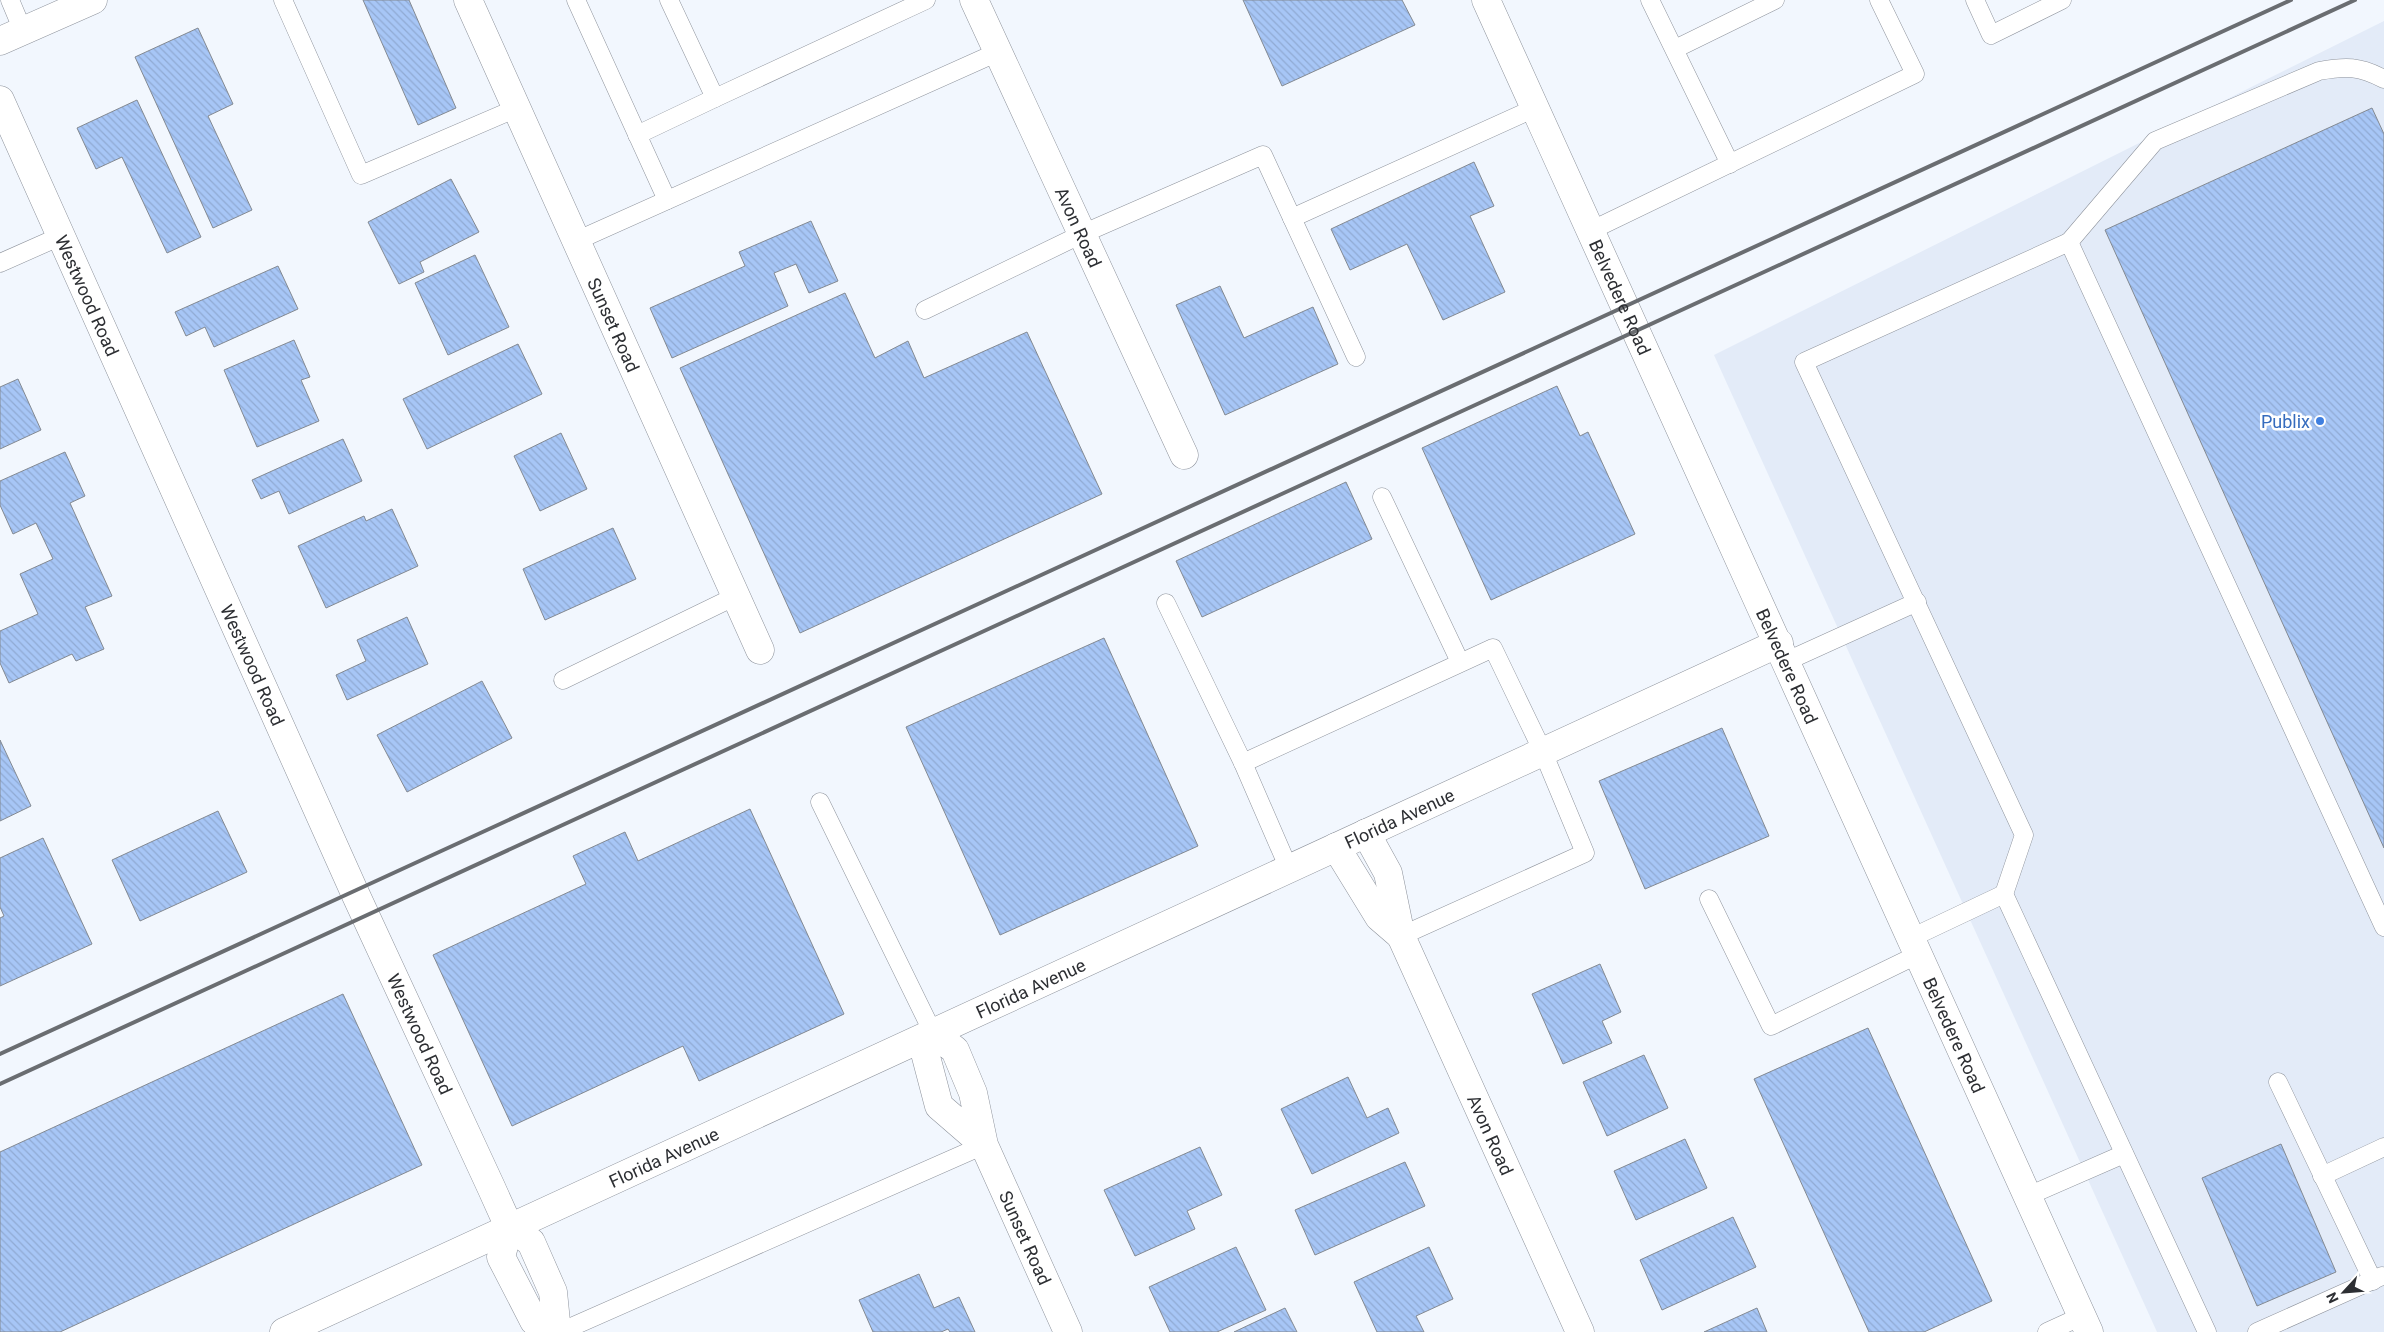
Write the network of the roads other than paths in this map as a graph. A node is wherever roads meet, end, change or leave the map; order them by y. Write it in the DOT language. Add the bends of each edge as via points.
graph roads {
  1 [pos="10,0"];
  2 [pos="93,0"];
  3 [pos="283,0"];
  4 [pos="468,0"];
  5 [pos="576,0"];
  6 [pos="668,0"];
  7 [pos="926,0"];
  8 [pos="974,0"];
  9 [pos="1486,0"];
  10 [pos="1650,0"];
  11 [pos="1775,0"];
  12 [pos="1879,0"];
  13 [pos="1974,0"];
  14 [pos="2062,0"];
  15 [pos="12,36"];
  16 [pos="1675,49"];
  17 [pos="998,52"];
  18 [pos="2384,79"];
  19 [pos="715,98"];
  20 [pos="0,100"];
  21 [pos="517,108"];
  22 [pos="1535,108"];
  23 [pos="638,135"];
  24 [pos="1730,164"];
  25 [pos="667,200"];
  26 [pos="1292,218"];
  27 [pos="1590,231"];
  28 [pos="1082,234"];
  29 [pos="61,236"];
  30 [pos="576,240"];
  31 [pos="2069,242"];
  32 [pos="0,263"];
  33 [pos="925,310"];
  34 [pos="1356,357"];
  35 [pos="1184,455"];
  36 [pos="1382,497"];
  37 [pos="736,596"];
  38 [pos="1917,602"];
  39 [pos="1166,603"];
  40 [pos="760,650"];
  41 [pos="1783,652"];
  42 [pos="1460,662"];
  43 [pos="563,680"];
  44 [pos="1544,752"];
  45 [pos="1243,763"];
  46 [pos="820,802"];
  47 [pos="1366,833"];
  48 [pos="1336,847"];
  49 [pos="1289,868"];
  50 [pos="2004,894"];
  51 [pos="1709,899"];
  52 [pos="2384,927"];
  53 [pos="1401,936"];
  54 [pos="1915,946"];
  55 [pos="933,1033"];
  56 [pos="2278,1082"];
  57 [pos="984,1145"];
  58 [pos="2384,1147"];
  59 [pos="2124,1154"];
  60 [pos="2322,1176"];
  61 [pos="2028,1196"];
  62 [pos="509,1227"];
  63 [pos="2379,1278"];
  64 [pos="2085,1324"];
  65 [pos="284,1332"];
  66 [pos="557,1332"];
  67 [pos="1068,1332"];
  68 [pos="1580,1332"];
  69 [pos="2047,1332"];
  70 [pos="2207,1332"];
  71 [pos="2257,1332"];
  1 -- 15 [label="lane"];
  2 -- 15 [label="street"];
  3 -- 21 [label="lane" via="361,174"];
  4 -- 21 [label="street, Sunset Road"];
  5 -- 23 [label="lane"];
  6 -- 19 [label="lane"];
  7 -- 19 [label="lane"];
  8 -- 17 [label="street, Avon Road"];
  9 -- 22 [label="street, Belvedere Road"];
  10 -- 16 [label="lane"];
  11 -- 16 [label="lane"];
  12 -- 24 [label="lane" via="1914,74"];
  13 -- 14 [label="lane" via="1991,35"];
  16 -- 24 [label="lane"];
  17 -- 25 [label="lane"];
  17 -- 28 [label="street, Avon Road"];
  18 -- 31 [label="lane" via="2366,70 2342,67 2319,71 2155,141"];
  19 -- 23 [label="lane"];
  20 -- 29 [label="street, Westwood Road"];
  21 -- 30 [label="street, Sunset Road"];
  22 -- 26 [label="lane"];
  22 -- 27 [label="street, Belvedere Road"];
  23 -- 25 [label="lane"];
  24 -- 27 [label="lane"];
  25 -- 30 [label="lane"];
  26 -- 28 [label="lane" via="1263,155"];
  26 -- 34 [label="lane"];
  27 -- 41 [label="street, Belvedere Road"];
  28 -- 33 [label="lane"];
  28 -- 35 [label="street, Avon Road"];
  29 -- 32 [label="lane"];
  29 -- 62 [label="street, Westwood Road" via="354,891"];
  30 -- 37 [label="street, Sunset Road"];
  31 -- 38 [label="lane" via="1804,362"];
  31 -- 52 [label="lane"];
  36 -- 42 [label="lane"];
  37 -- 40 [label="street, Sunset Road"];
  37 -- 43 [label="lane"];
  38 -- 41 [label="lane"];
  38 -- 50 [label="lane" via="2024,835"];
  39 -- 45 [label="lane"];
  41 -- 44 [label="street, Florida Avenue"];
  41 -- 54 [label="street, Belvedere Road"];
  42 -- 44 [label="lane" via="1493,648"];
  42 -- 45 [label="lane"];
  44 -- 47 [label="street, Florida Avenue"];
  44 -- 53 [label="lane" via="1585,853"];
  45 -- 49 [label="lane"];
  46 -- 55 [label="lane"];
  47 -- 48 [label="street, Florida Avenue"];
  47 -- 53 [label="street, Avon Road" via="1388,873"];
  48 -- 49 [label="street, Florida Avenue"];
  48 -- 53 [label="street, Avon Road" via="1379,917"];
  49 -- 55 [label="street, Florida Avenue"];
  50 -- 54 [label="lane"];
  50 -- 59 [label="lane"];
  51 -- 54 [label="lane" via="1771,1026"];
  53 -- 68 [label="street, Avon Road"];
  54 -- 61 [label="street, Belvedere Road"];
  55 -- 57 [label="street, Sunset Road" via="955,1050 973,1093"];
  55 -- 57 [label="street, Sunset Road" via="924,1049 939,1106"];
  55 -- 62 [label="street, Florida Avenue"];
  56 -- 60 [label="lane"];
  57 -- 66 [label="lane"];
  57 -- 67 [label="street, Sunset Road"];
  58 -- 60 [label="lane"];
  59 -- 61 [label="lane"];
  59 -- 70 [label="lane"];
  60 -- 63 [label="lane"];
  61 -- 64 [label="street, Belvedere Road"];
  62 -- 65 [label="street, Florida Avenue"];
  62 -- 66 [label="street" via="501,1257 534,1321"];
  63 -- 71 [label="lane"];
  64 -- 69 [label="lane"];
}
